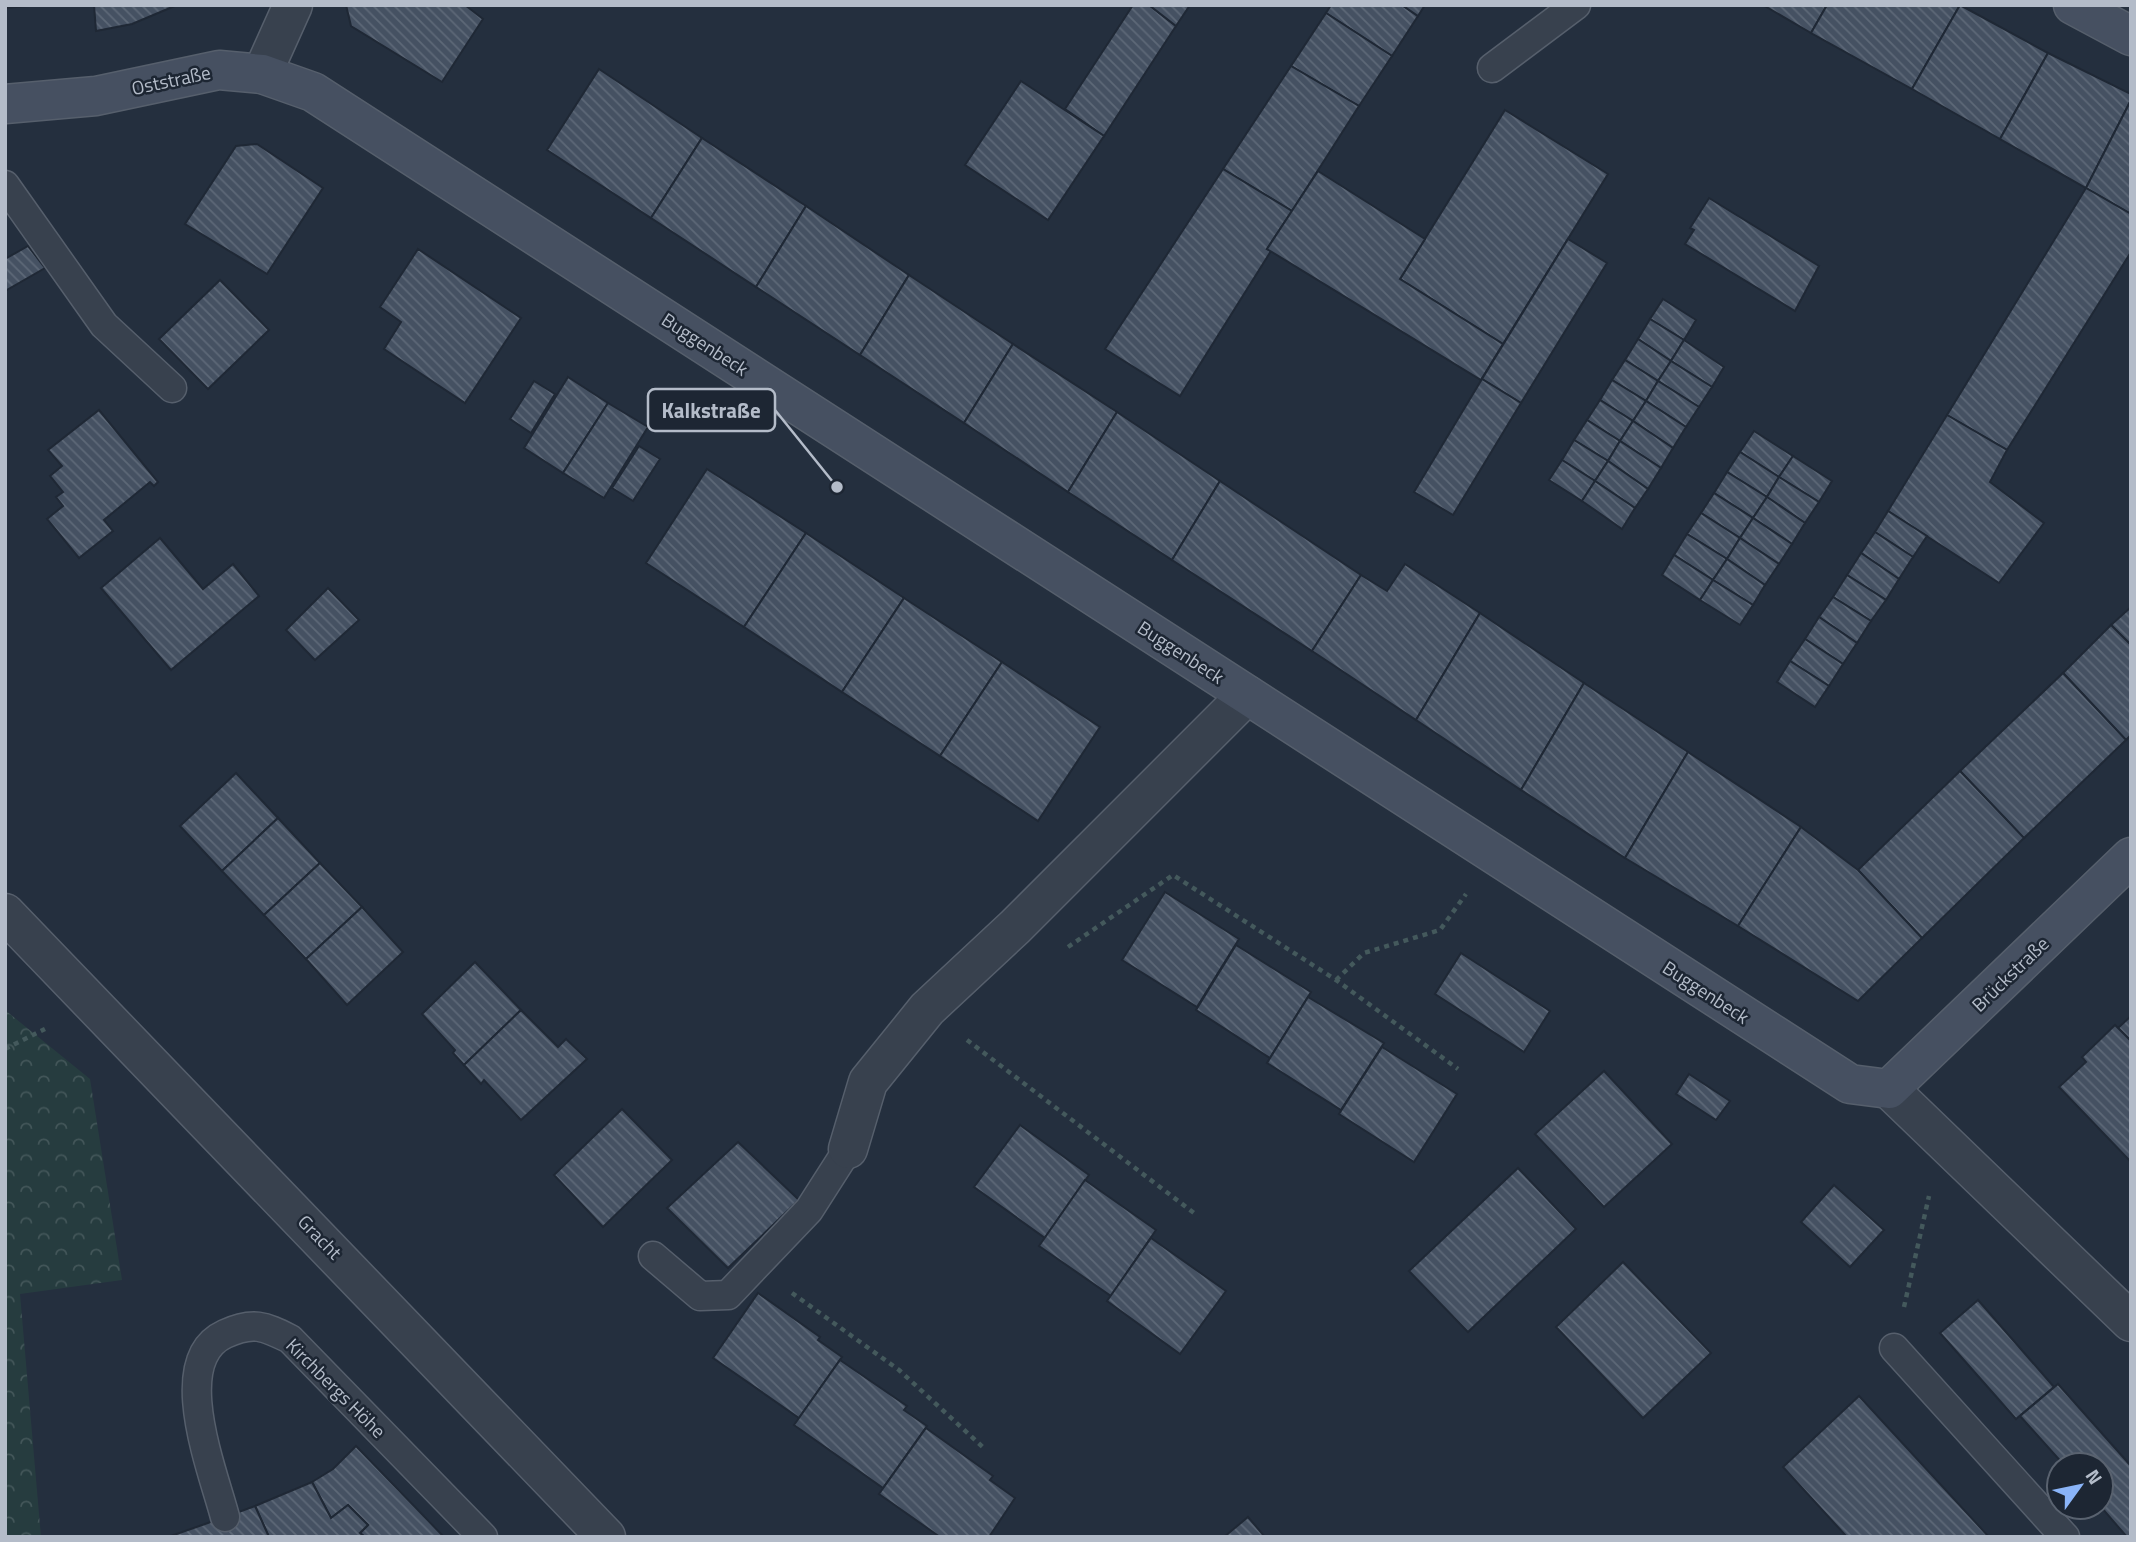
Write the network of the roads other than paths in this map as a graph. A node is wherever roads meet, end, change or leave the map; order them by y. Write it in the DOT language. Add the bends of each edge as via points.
graph roads {
  1 [pos="293,5"];
  2 [pos="1576,5"];
  3 [pos="2073,5"];
  4 [pos="2131,36"];
  5 [pos="1492,68"];
  6 [pos="262,74"];
  7 [pos="5,104"];
  8 [pos="5,184"];
  9 [pos="172,388"];
  10 [pos="1247,695"];
  11 [pos="2131,857"];
  12 [pos="5,913"];
  13 [pos="18,933"];
  14 [pos="1889,1089"];
  15 [pos="848,1149"];
  16 [pos="653,1256"];
  17 [pos="2131,1322"];
  18 [pos="1894,1348"];
  19 [pos="225,1517"];
  20 [pos="483,1537"];
  21 [pos="606,1537"];
  22 [pos="2065,1537"];
  1 -- 6 [label="street"];
  2 -- 5 [label="lane"];
  3 -- 4 [label="street"];
  6 -- 7 [label="street, Oststraße" via="219,70 96,96"];
  6 -- 10 [label="street, Buggenbeck" via="313,92"];
  8 -- 9 [label="lane" via="104,325"];
  10 -- 14 [label="street, Buggenbeck" via="1850,1084"];
  10 -- 15 [label="street, Buggenbeck" via="927,1009 869,1082"];
  11 -- 14 [label="street, Brückstraße"];
  12 -- 13 [label="street, Gracht"];
  13 -- 21 [label="street, Gracht" via="96,1004"];
  14 -- 17 [label="street"];
  15 -- 16 [label="lane" via="809,1210 728,1295 700,1296"];
  18 -- 22 [label="lane"];
  19 -- 20 [label="lane, Kirchbergs Höhe" via="194,1394 196,1372 202,1353 219,1336 262,1325 290,1339"];
}
